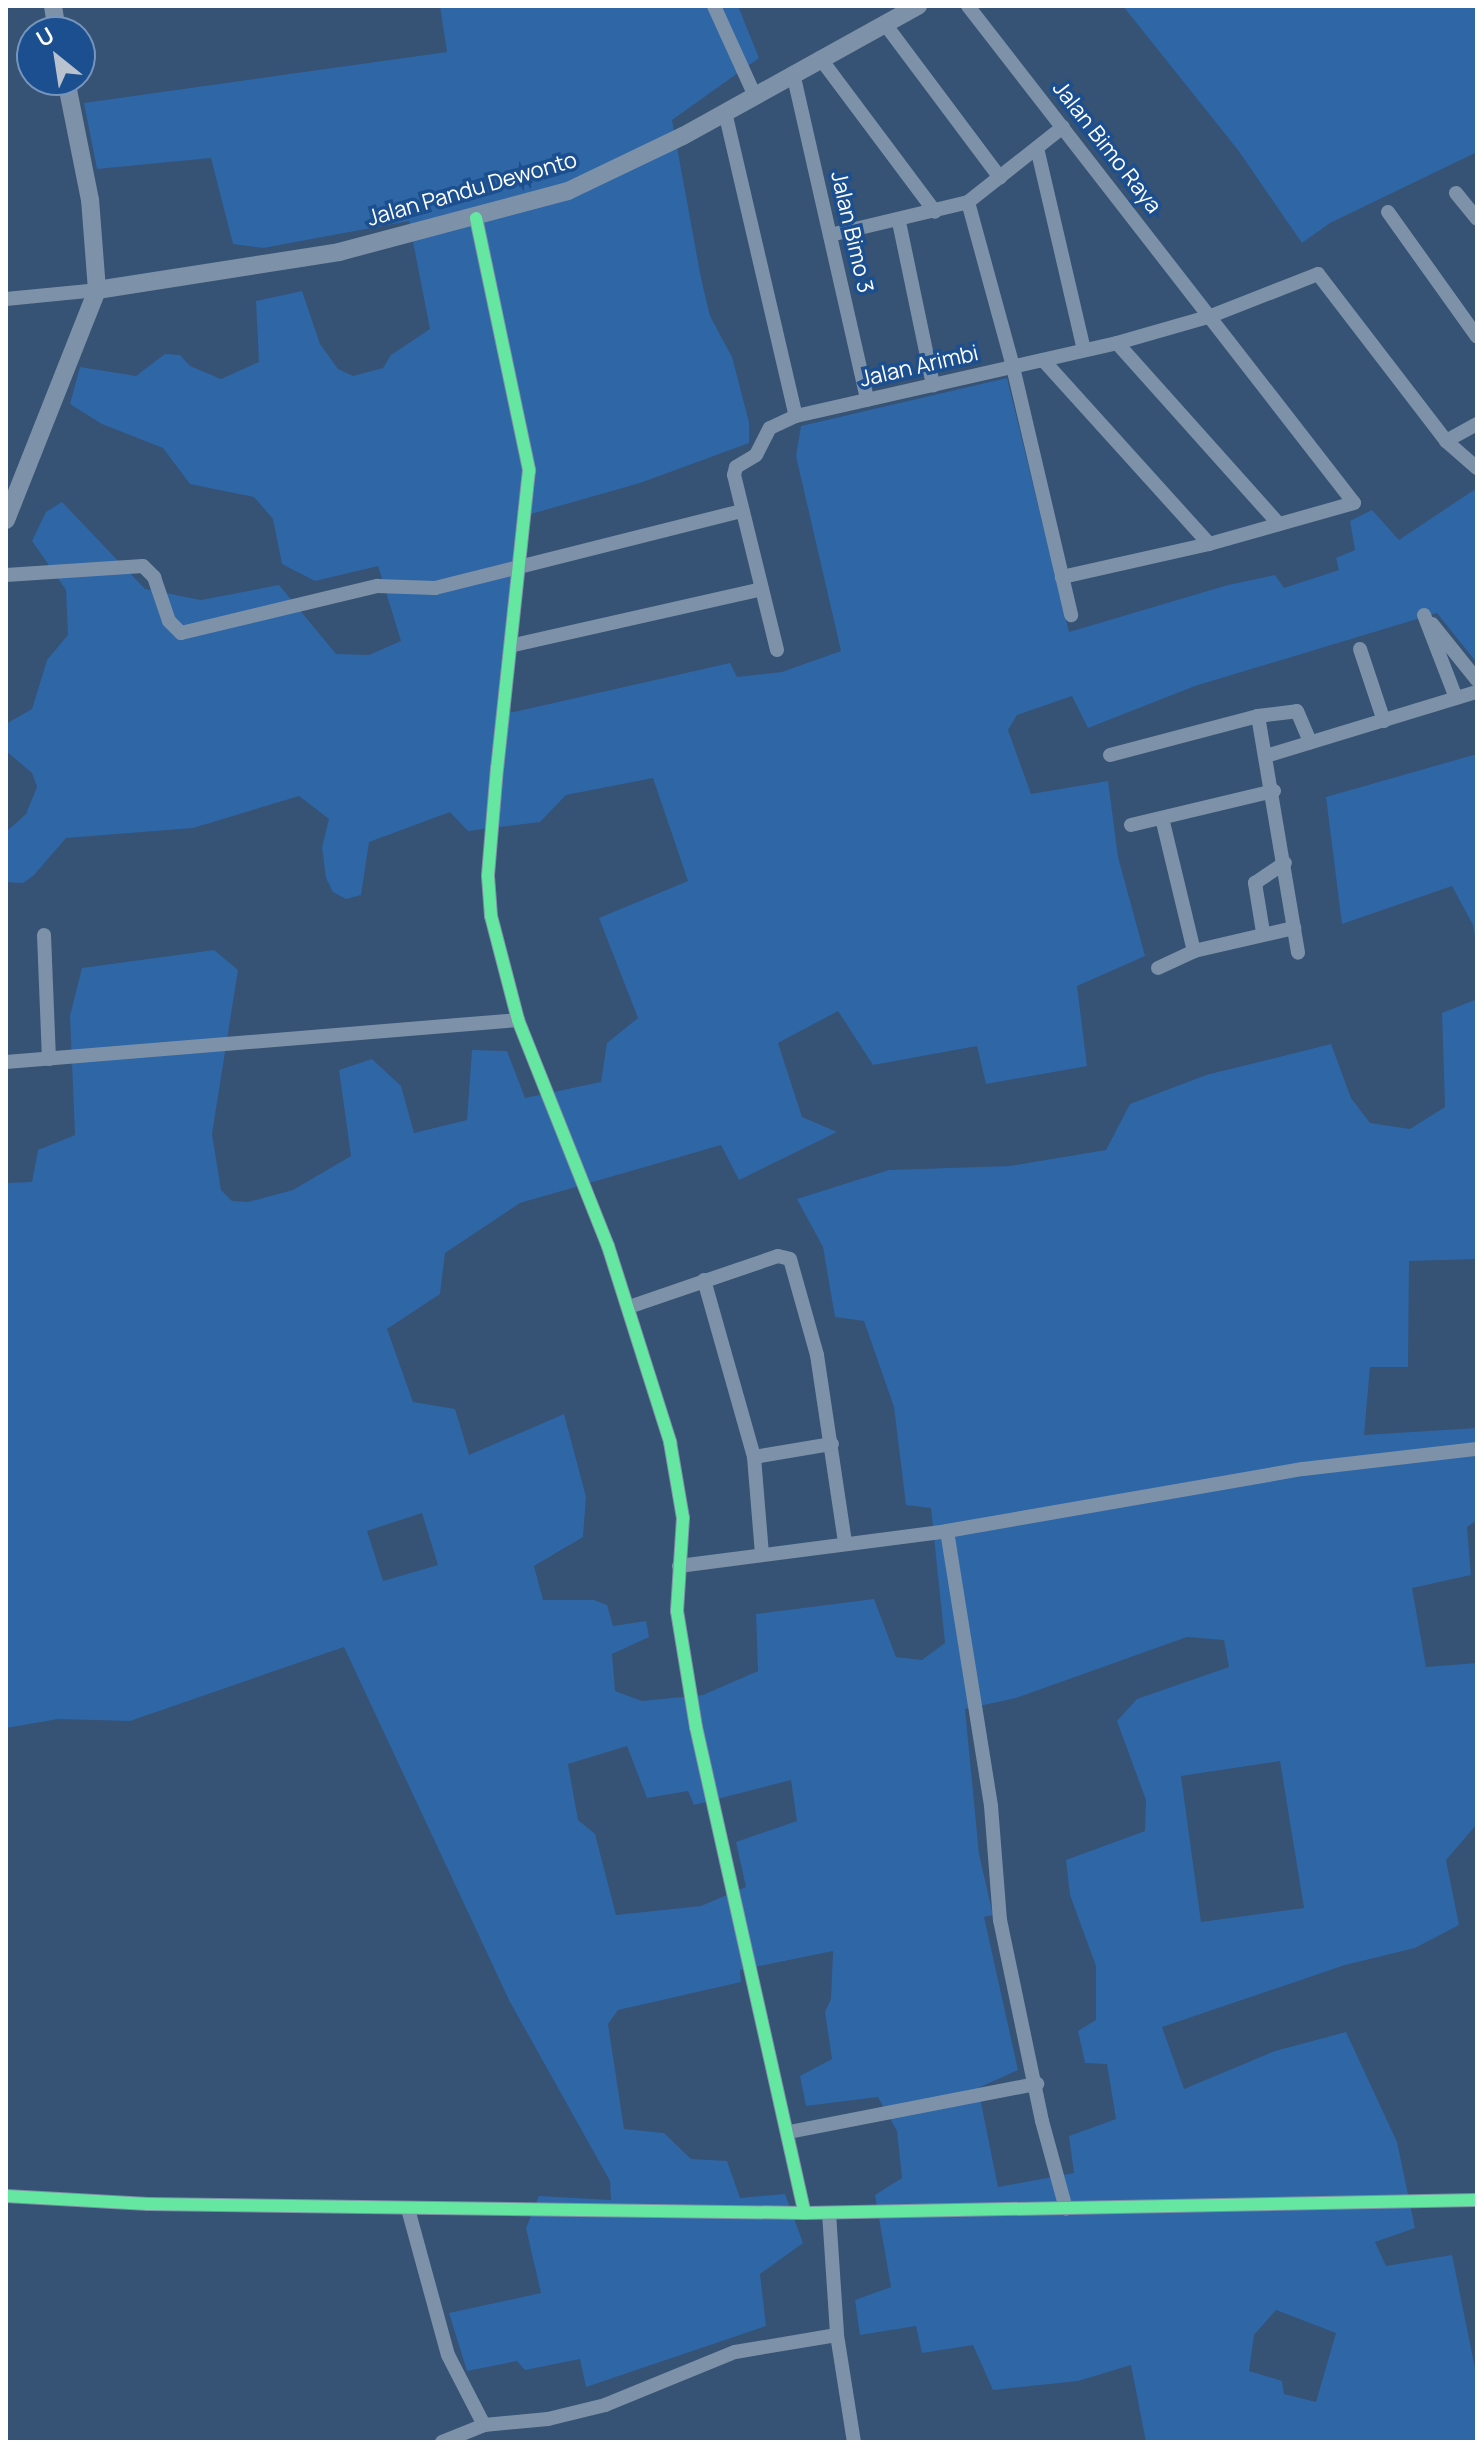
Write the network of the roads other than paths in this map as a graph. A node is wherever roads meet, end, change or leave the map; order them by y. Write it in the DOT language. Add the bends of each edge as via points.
graph roads {
  1 [pos="714,6"];
  2 [pos="918,6"];
  3 [pos="968,6"];
  4 [pos="885,24"];
  5 [pos="820,58"];
  6 [pos="793,73"];
  7 [pos="69,96"];
  8 [pos="755,96"];
  9 [pos="725,112"];
  10 [pos="1063,127"];
  11 [pos="1037,148"];
  12 [pos="1000,178"];
  13 [pos="1456,193"];
  14 [pos="968,202"];
  15 [pos="935,212"];
  16 [pos="1388,212"];
  17 [pos="476,218"];
  18 [pos="1477,219"];
  19 [pos="899,222"];
  20 [pos="830,235"];
  21 [pos="97,290"];
  22 [pos="6,299"];
  23 [pos="1211,316"];
  24 [pos="1477,337"];
  25 [pos="1117,343"];
  26 [pos="1084,350"];
  27 [pos="1043,360"];
  28 [pos="1013,367"];
  29 [pos="933,385"];
  30 [pos="867,400"];
  31 [pos="796,416"];
  32 [pos="1477,424"];
  33 [pos="1446,441"];
  34 [pos="1477,468"];
  35 [pos="742,511"];
  36 [pos="6,520"];
  37 [pos="1279,524"];
  38 [pos="1209,544"];
  39 [pos="521,565"];
  40 [pos="6,575"];
  41 [pos="1062,577"];
  42 [pos="762,589"];
  43 [pos="1071,615"];
  44 [pos="514,645"];
  45 [pos="1360,649"];
  46 [pos="777,650"];
  47 [pos="1477,680"];
  48 [pos="1477,692"];
  49 [pos="1456,698"];
  50 [pos="1258,716"];
  51 [pos="1384,721"];
  52 [pos="1310,742"];
  53 [pos="1110,755"];
  54 [pos="1269,755"];
  55 [pos="1274,791"];
  56 [pos="1162,818"];
  57 [pos="1131,825"];
  58 [pos="1285,863"];
  59 [pos="1294,928"];
  60 [pos="1263,932"];
  61 [pos="44,935"];
  62 [pos="1194,951"];
  63 [pos="1298,953"];
  64 [pos="1158,968"];
  65 [pos="518,1020"];
  66 [pos="49,1059"];
  67 [pos="6,1062"];
  68 [pos="704,1280"];
  69 [pos="629,1307"];
  70 [pos="832,1444"];
  71 [pos="1477,1449"];
  72 [pos="754,1457"];
  73 [pos="947,1531"];
  74 [pos="845,1543"];
  75 [pos="762,1554"];
  76 [pos="679,1566"];
  77 [pos="1037,2084"];
  78 [pos="789,2132"];
  79 [pos="6,2196"];
  80 [pos="1477,2200"];
  81 [pos="408,2209"];
  82 [pos="1066,2209"];
  83 [pos="805,2213"];
  84 [pos="829,2213"];
  85 [pos="837,2335"];
  86 [pos="484,2425"];
  87 [pos="442,2442"];
  88 [pos="854,2442"];
  1 -- 8 [label="street"];
  2 -- 4 [label="street, Jalan Pandu Dewonto"];
  3 -- 10 [label="street, Jalan Bimo Raya"];
  4 -- 5 [label="street, Jalan Pandu Dewonto"];
  4 -- 12 [label="street"];
  5 -- 6 [label="street, Jalan Pandu Dewonto"];
  5 -- 15 [label="street"];
  6 -- 8 [label="street, Jalan Pandu Dewonto"];
  6 -- 20 [label="street, Jalan Bimo 3"];
  7 -- 21 [label="street" via="90,200"];
  8 -- 9 [label="street, Jalan Pandu Dewonto"];
  9 -- 17 [label="street, Jalan Pandu Dewonto" via="568,191"];
  9 -- 31 [label="street"];
  10 -- 11 [label="street"];
  10 -- 23 [label="street, Jalan Bimo Raya"];
  11 -- 12 [label="street"];
  11 -- 26 [label="street"];
  12 -- 14 [label="street"];
  13 -- 18 [label="street"];
  14 -- 15 [label="street"];
  14 -- 28 [label="street"];
  15 -- 19 [label="street"];
  16 -- 24 [label="street"];
  17 -- 21 [label="street, Jalan Pandu Dewonto" via="292,261"];
  17 -- 39 [label="street" via="527,452"];
  19 -- 20 [label="street"];
  19 -- 29 [label="street"];
  20 -- 30 [label="street, Jalan Bimo 3"];
  21 -- 22 [label="street"];
  21 -- 36 [label="street"];
  23 -- 25 [label="street, Jalan Arimbi"];
  23 -- 33 [label="street, Jalan Arimbi" via="1318,274"];
  23 -- 37 [label="street, Jalan Bimo Raya" via="1354,503"];
  25 -- 26 [label="street, Jalan Arimbi"];
  25 -- 37 [label="street"];
  26 -- 27 [label="street, Jalan Arimbi"];
  27 -- 28 [label="street, Jalan Arimbi"];
  27 -- 38 [label="street"];
  28 -- 29 [label="street, Jalan Arimbi"];
  28 -- 41 [label="street"];
  29 -- 30 [label="street, Jalan Arimbi"];
  30 -- 31 [label="street, Jalan Arimbi"];
  31 -- 35 [label="street" via="770,428 756,455 734,470"];
  32 -- 33 [label="street"];
  33 -- 34 [label="street"];
  35 -- 39 [label="street"];
  35 -- 42 [label="street"];
  37 -- 38 [label="street"];
  38 -- 41 [label="street"];
  39 -- 40 [label="street" via="421,590 377,586 181,633 169,621 154,577 143,566"];
  39 -- 44 [label="street"];
  41 -- 43 [label="street"];
  42 -- 44 [label="street"];
  42 -- 46 [label="street"];
  44 -- 65 [label="street" via="488,876 495,936"];
  45 -- 51 [label="street"];
  47 -- 49 [label="street" via="1424,615"];
  48 -- 49 [label="street"];
  49 -- 51 [label="street"];
  50 -- 52 [label="street" via="1297,711"];
  50 -- 53 [label="street"];
  50 -- 54 [label="street"];
  51 -- 52 [label="street"];
  52 -- 54 [label="street"];
  54 -- 55 [label="street"];
  55 -- 56 [label="street"];
  55 -- 58 [label="street"];
  56 -- 57 [label="street"];
  56 -- 62 [label="street"];
  58 -- 59 [label="street"];
  58 -- 60 [label="street" via="1264,872 1255,883"];
  59 -- 60 [label="street"];
  59 -- 63 [label="street"];
  60 -- 62 [label="street"];
  61 -- 66 [label="street"];
  62 -- 64 [label="street"];
  65 -- 66 [label="street"];
  65 -- 69 [label="street"];
  66 -- 67 [label="street"];
  68 -- 69 [label="street"];
  68 -- 70 [label="street" via="778,1256 790,1259 817,1355"];
  68 -- 72 [label="street"];
  69 -- 76 [label="street" via="678,1483 683,1518"];
  70 -- 72 [label="street"];
  70 -- 74 [label="street"];
  71 -- 73 [label="street" via="1303,1469"];
  72 -- 75 [label="street"];
  73 -- 74 [label="street"];
  73 -- 77 [label="street" via="991,1806 1000,1920"];
  74 -- 75 [label="street"];
  75 -- 76 [label="street"];
  76 -- 78 [label="street" via="677,1611 696,1727"];
  77 -- 78 [label="street"];
  77 -- 82 [label="street"];
  78 -- 83 [label="street"];
  79 -- 81 [label="street"];
  80 -- 82 [label="street"];
  81 -- 83 [label="street"];
  81 -- 86 [label="street" via="448,2355"];
  82 -- 84 [label="street"];
  83 -- 84 [label="street"];
  84 -- 85 [label="street"];
  85 -- 86 [label="street" via="735,2352 577,2413"];
  85 -- 88 [label="street"];
  86 -- 87 [label="street"];
}
